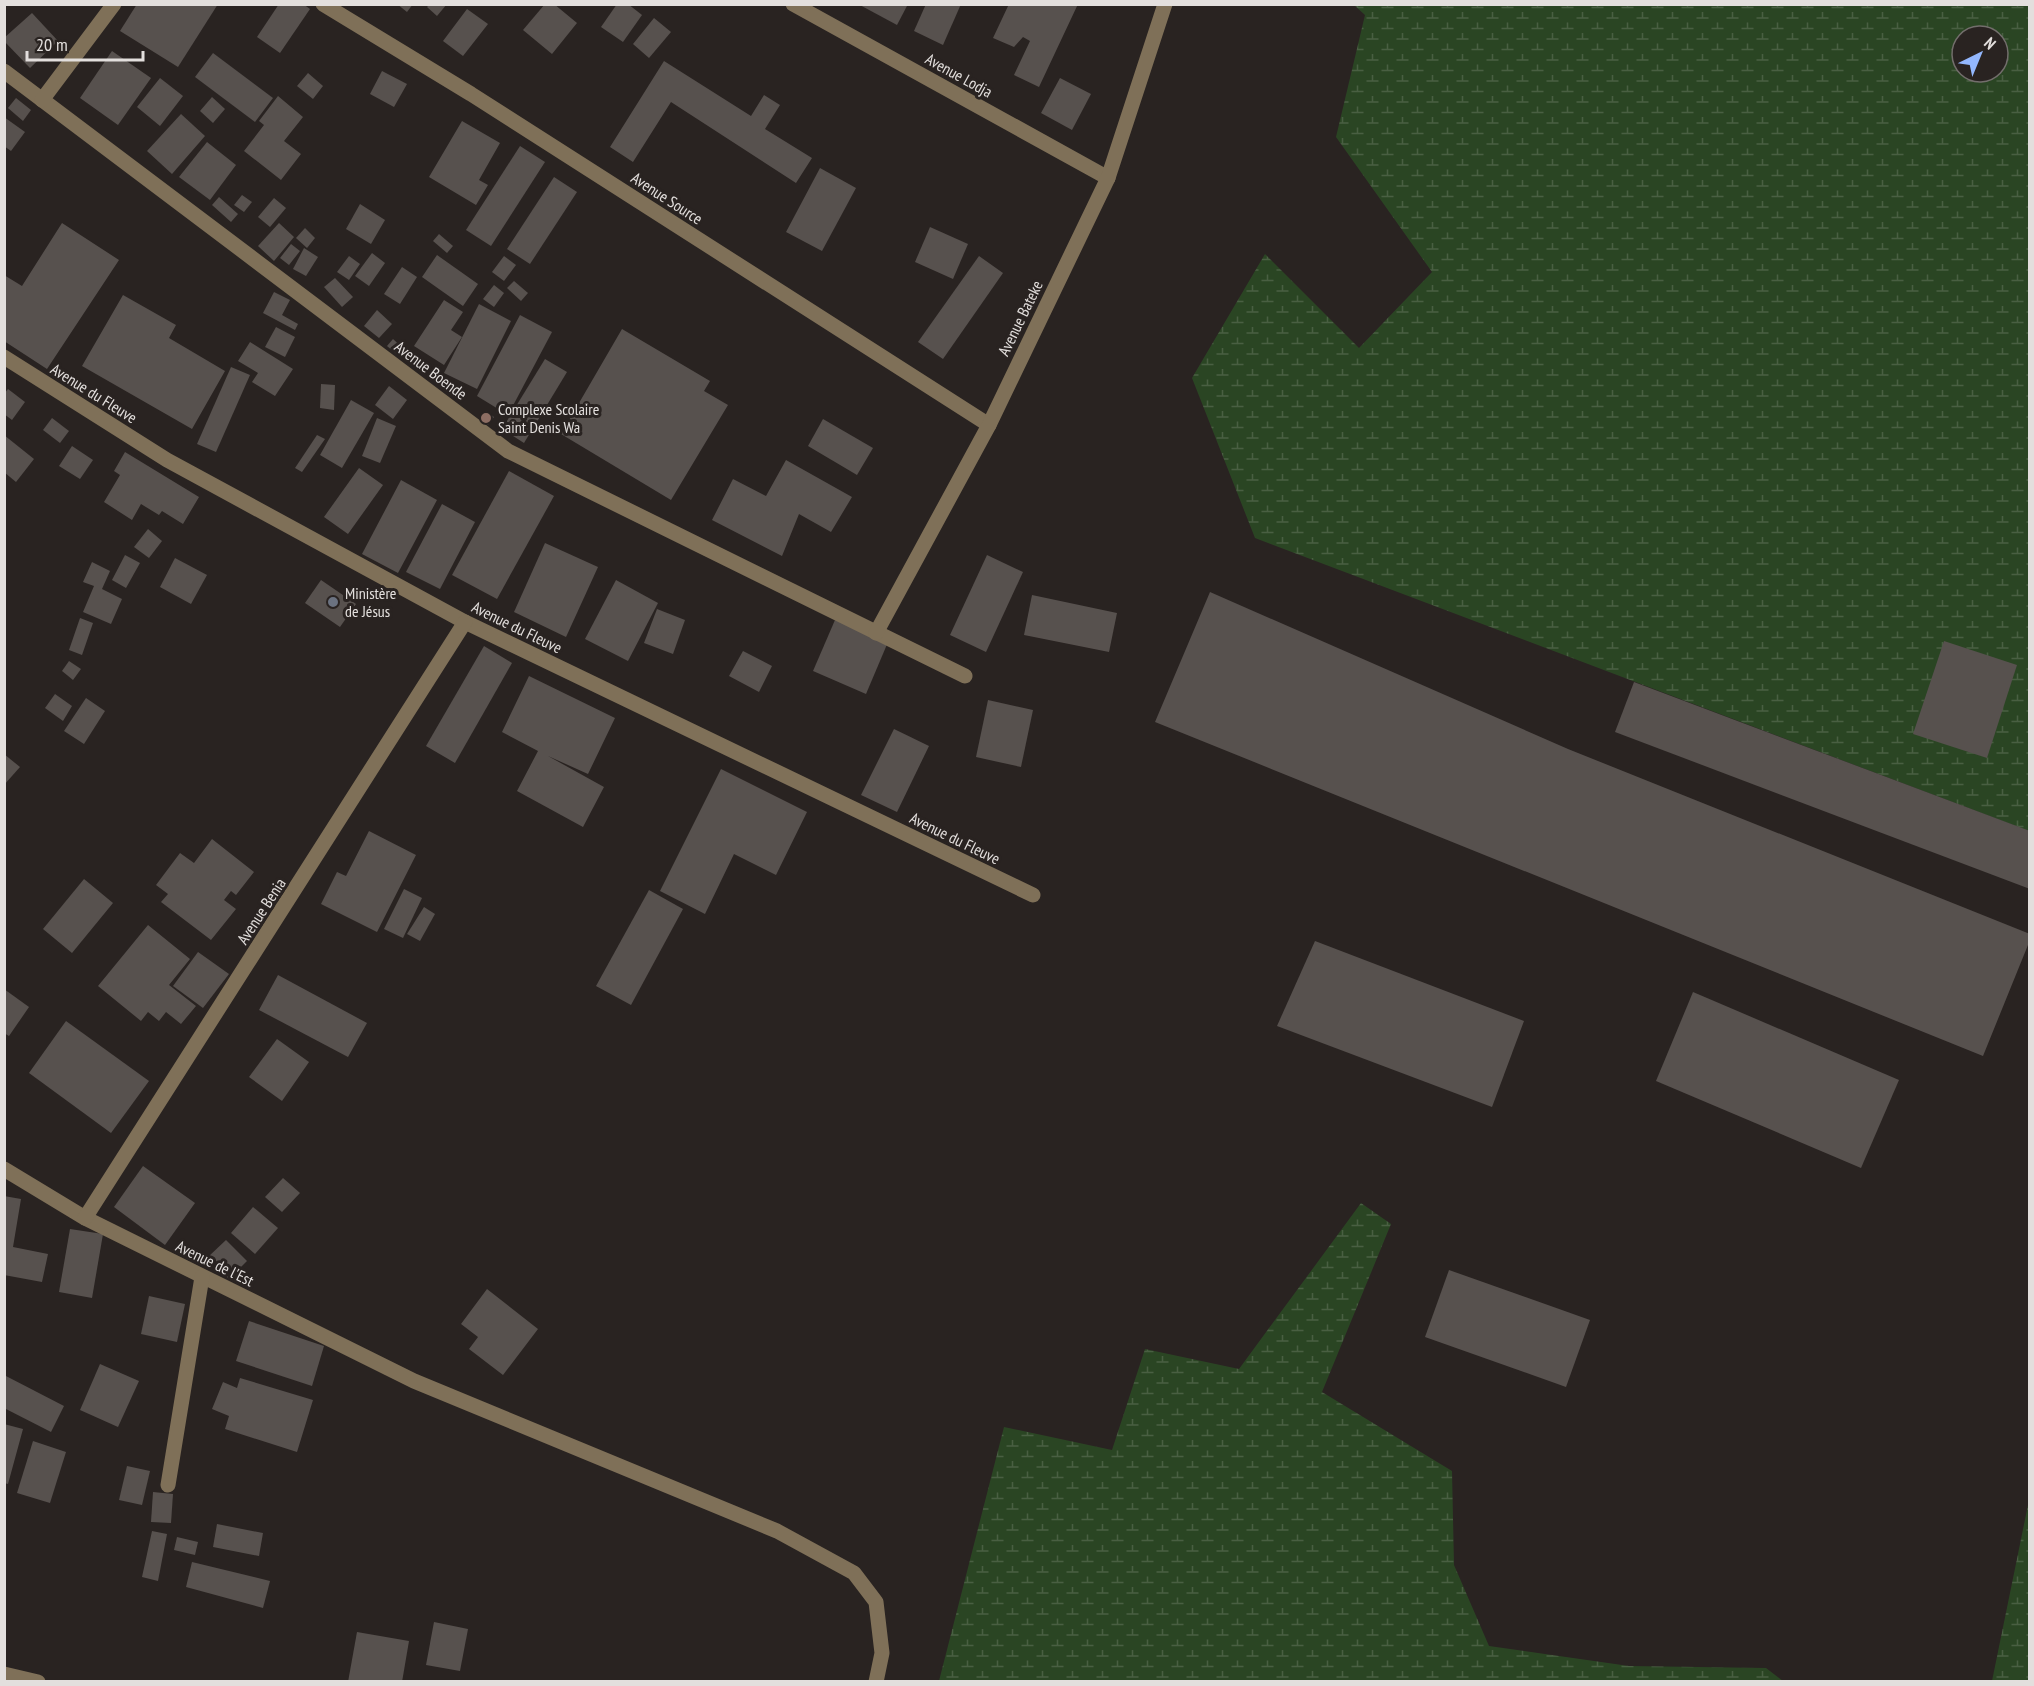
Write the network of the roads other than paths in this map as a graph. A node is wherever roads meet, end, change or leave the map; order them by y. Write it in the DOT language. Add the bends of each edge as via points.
graph roads {
  1 [pos="114,4"];
  2 [pos="324,4"];
  3 [pos="794,4"];
  4 [pos="1165,4"];
  5 [pos="4,71"];
  6 [pos="42,100"];
  7 [pos="1108,178"];
  8 [pos="4,357"];
  9 [pos="988,425"];
  10 [pos="465,622"];
  11 [pos="876,633"];
  12 [pos="965,676"];
  13 [pos="1033,895"];
  14 [pos="4,1169"];
  15 [pos="85,1218"];
  16 [pos="202,1277"];
  17 [pos="168,1485"];
  18 [pos="4,1674"];
  19 [pos="38,1682"];
  20 [pos="876,1682"];
  1 -- 6 [label="street"];
  2 -- 9 [label="street, Avenue Source"];
  3 -- 7 [label="street, Avenue Lodja"];
  4 -- 7 [label="street, Avenue Bateke"];
  5 -- 6 [label="street, Avenue Boende"];
  6 -- 11 [label="street, Avenue Boende" via="508,451"];
  7 -- 9 [label="street, Avenue Bateke"];
  8 -- 10 [label="street, Avenue du Fleuve" via="167,460"];
  9 -- 11 [label="street, Avenue Bateke"];
  10 -- 13 [label="street, Avenue du Fleuve"];
  10 -- 15 [label="street, Avenue Benia"];
  11 -- 12 [label="street, Avenue Boende"];
  14 -- 15 [label="street, Avenue de l'Est"];
  15 -- 16 [label="street, Avenue de l'Est"];
  16 -- 17 [label="street"];
  16 -- 20 [label="street, Avenue de l'Est" via="414,1381 777,1531 854,1573 876,1602 882,1653"];
  18 -- 19 [label="street"];
}
